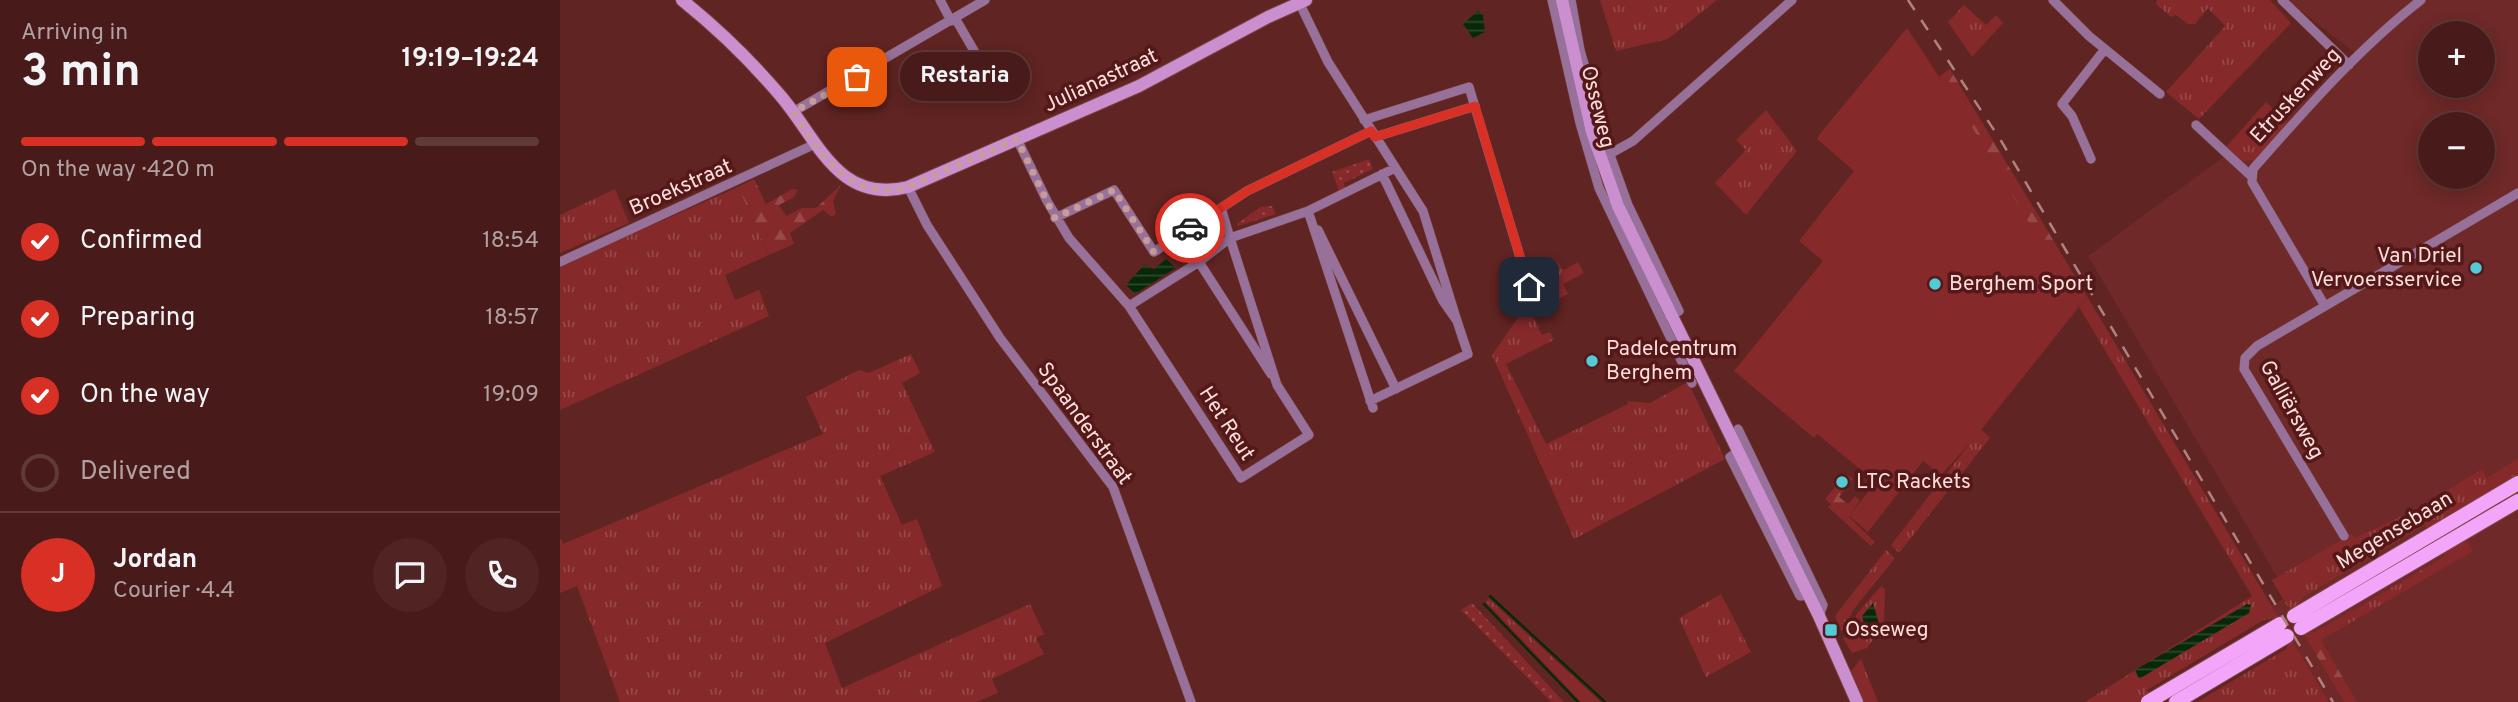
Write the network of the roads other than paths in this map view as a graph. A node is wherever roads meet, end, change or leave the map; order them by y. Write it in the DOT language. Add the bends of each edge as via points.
graph roads {
  1 [pos="682,0"];
  2 [pos="940,0"];
  3 [pos="985,0"];
  4 [pos="1552,0"];
  5 [pos="1562,0"];
  6 [pos="1571,0"];
  7 [pos="1792,0"];
  8 [pos="2053,0"];
  9 [pos="2282,0"];
  10 [pos="2421,0"];
  11 [pos="1299,1"];
  12 [pos="953,19"];
  13 [pos="2105,49"];
  14 [pos="2349,65"];
  15 [pos="987,73"];
  16 [pos="2160,94"];
  17 [pos="1475,106"];
  18 [pos="793,112"];
  19 [pos="1364,120"];
  20 [pos="2196,125"];
  21 [pos="1373,134"];
  22 [pos="1017,139"];
  23 [pos="815,144"];
  24 [pos="1605,156"];
  25 [pos="2091,159"];
  26 [pos="1395,168"];
  27 [pos="1382,174"];
  28 [pos="2251,176"];
  29 [pos="908,187"];
  30 [pos="2518,193"];
  31 [pos="1221,208"];
  32 [pos="1308,211"];
  33 [pos="1055,218"];
  34 [pos="1313,223"];
  35 [pos="1230,238"];
  36 [pos="560,262"];
  37 [pos="1199,262"];
  38 [pos="1529,287"];
  39 [pos="1129,306"];
  40 [pos="2325,306"];
  41 [pos="1457,321"];
  42 [pos="1691,370"];
  43 [pos="1692,383"];
  44 [pos="1277,384"];
  45 [pos="1396,388"];
  46 [pos="1738,429"];
  47 [pos="1741,449"];
  48 [pos="2518,483"];
  49 [pos="2518,501"];
  50 [pos="2344,536"];
  51 [pos="1819,616"];
  52 [pos="1191,702"];
  53 [pos="1857,702"];
  54 [pos="2148,702"];
  55 [pos="2176,702"];
  1 -- 18 [label="street" via="714,26"];
  2 -- 12 [label="street"];
  3 -- 12 [label="street"];
  4 -- 42 [label="street, Osseweg" via="1597,184"];
  5 -- 24 [label="street, Osseweg"];
  6 -- 24 [label="street, Osseweg"];
  7 -- 24 [label="street" via="1633,141"];
  8 -- 13 [label="street"];
  9 -- 14 [label="street"];
  10 -- 14 [label="street, Etruskenweg"];
  11 -- 19 [label="street" via="1328,62"];
  11 -- 22 [label="street, Julianastraat" via="1139,86"];
  12 -- 15 [label="street"];
  12 -- 18 [label="street"];
  13 -- 16 [label="street"];
  13 -- 25 [label="street" via="2062,104"];
  14 -- 28 [label="street, Etruskenweg"];
  17 -- 19 [label="street" via="1469,87"];
  17 -- 21 [label="street"];
  17 -- 38 [label="street"];
  18 -- 23 [label="street"];
  19 -- 21 [label="street"];
  20 -- 28 [label="street"];
  21 -- 26 [label="street"];
  21 -- 31 [label="street" via="1247,191"];
  22 -- 29 [label="street, Julianastraat"];
  22 -- 33 [label="street, Het Reut"];
  23 -- 29 [label="street" via="840,172 860,185 881,191"];
  23 -- 36 [label="street, Broekstraat"];
  24 -- 42 [label="street, Osseweg" via="1674,314"];
  26 -- 27 [label="street"];
  26 -- 41 [label="street" via="1423,211"];
  27 -- 32 [label="street"];
  27 -- 41 [label="street"];
  28 -- 40 [label="street, Etruskenweg"];
  29 -- 52 [label="street, Spaanderstraat" via="1000,338 1113,487"];
  30 -- 40 [label="street, Galliërsweg"];
  31 -- 33 [label="street" via="1154,252 1114,190"];
  31 -- 35 [label="street, Het Reut"];
  32 -- 34 [label="street"];
  32 -- 35 [label="street"];
  33 -- 39 [label="street, Het Reut"];
  34 -- 45 [label="street"];
  34 -- 45 [label="street" via="1372,404"];
  35 -- 37 [label="street"];
  35 -- 44 [label="street, Het Reut"];
  37 -- 39 [label="street"];
  37 -- 44 [label="street, Het Reut"];
  39 -- 44 [label="street, Het Reut" via="1241,478 1309,435"];
  40 -- 50 [label="street, Galliërsweg" via="2257,346 2245,358 2244,369"];
  41 -- 45 [label="street" via="1468,354"];
  42 -- 43 [label="street, Osseweg"];
  42 -- 47 [label="street, Osseweg"];
  46 -- 47 [label="street, Osseweg"];
  47 -- 51 [label="street, Osseweg" via="1762,511"];
  47 -- 51 [label="street, Osseweg" via="1823,605"];
  48 -- 49 [label="main road, Megensebaan" via="2298,622"];
  51 -- 53 [label="street, Osseweg"];
  54 -- 55 [label="main road" via="2283,630"];
}
